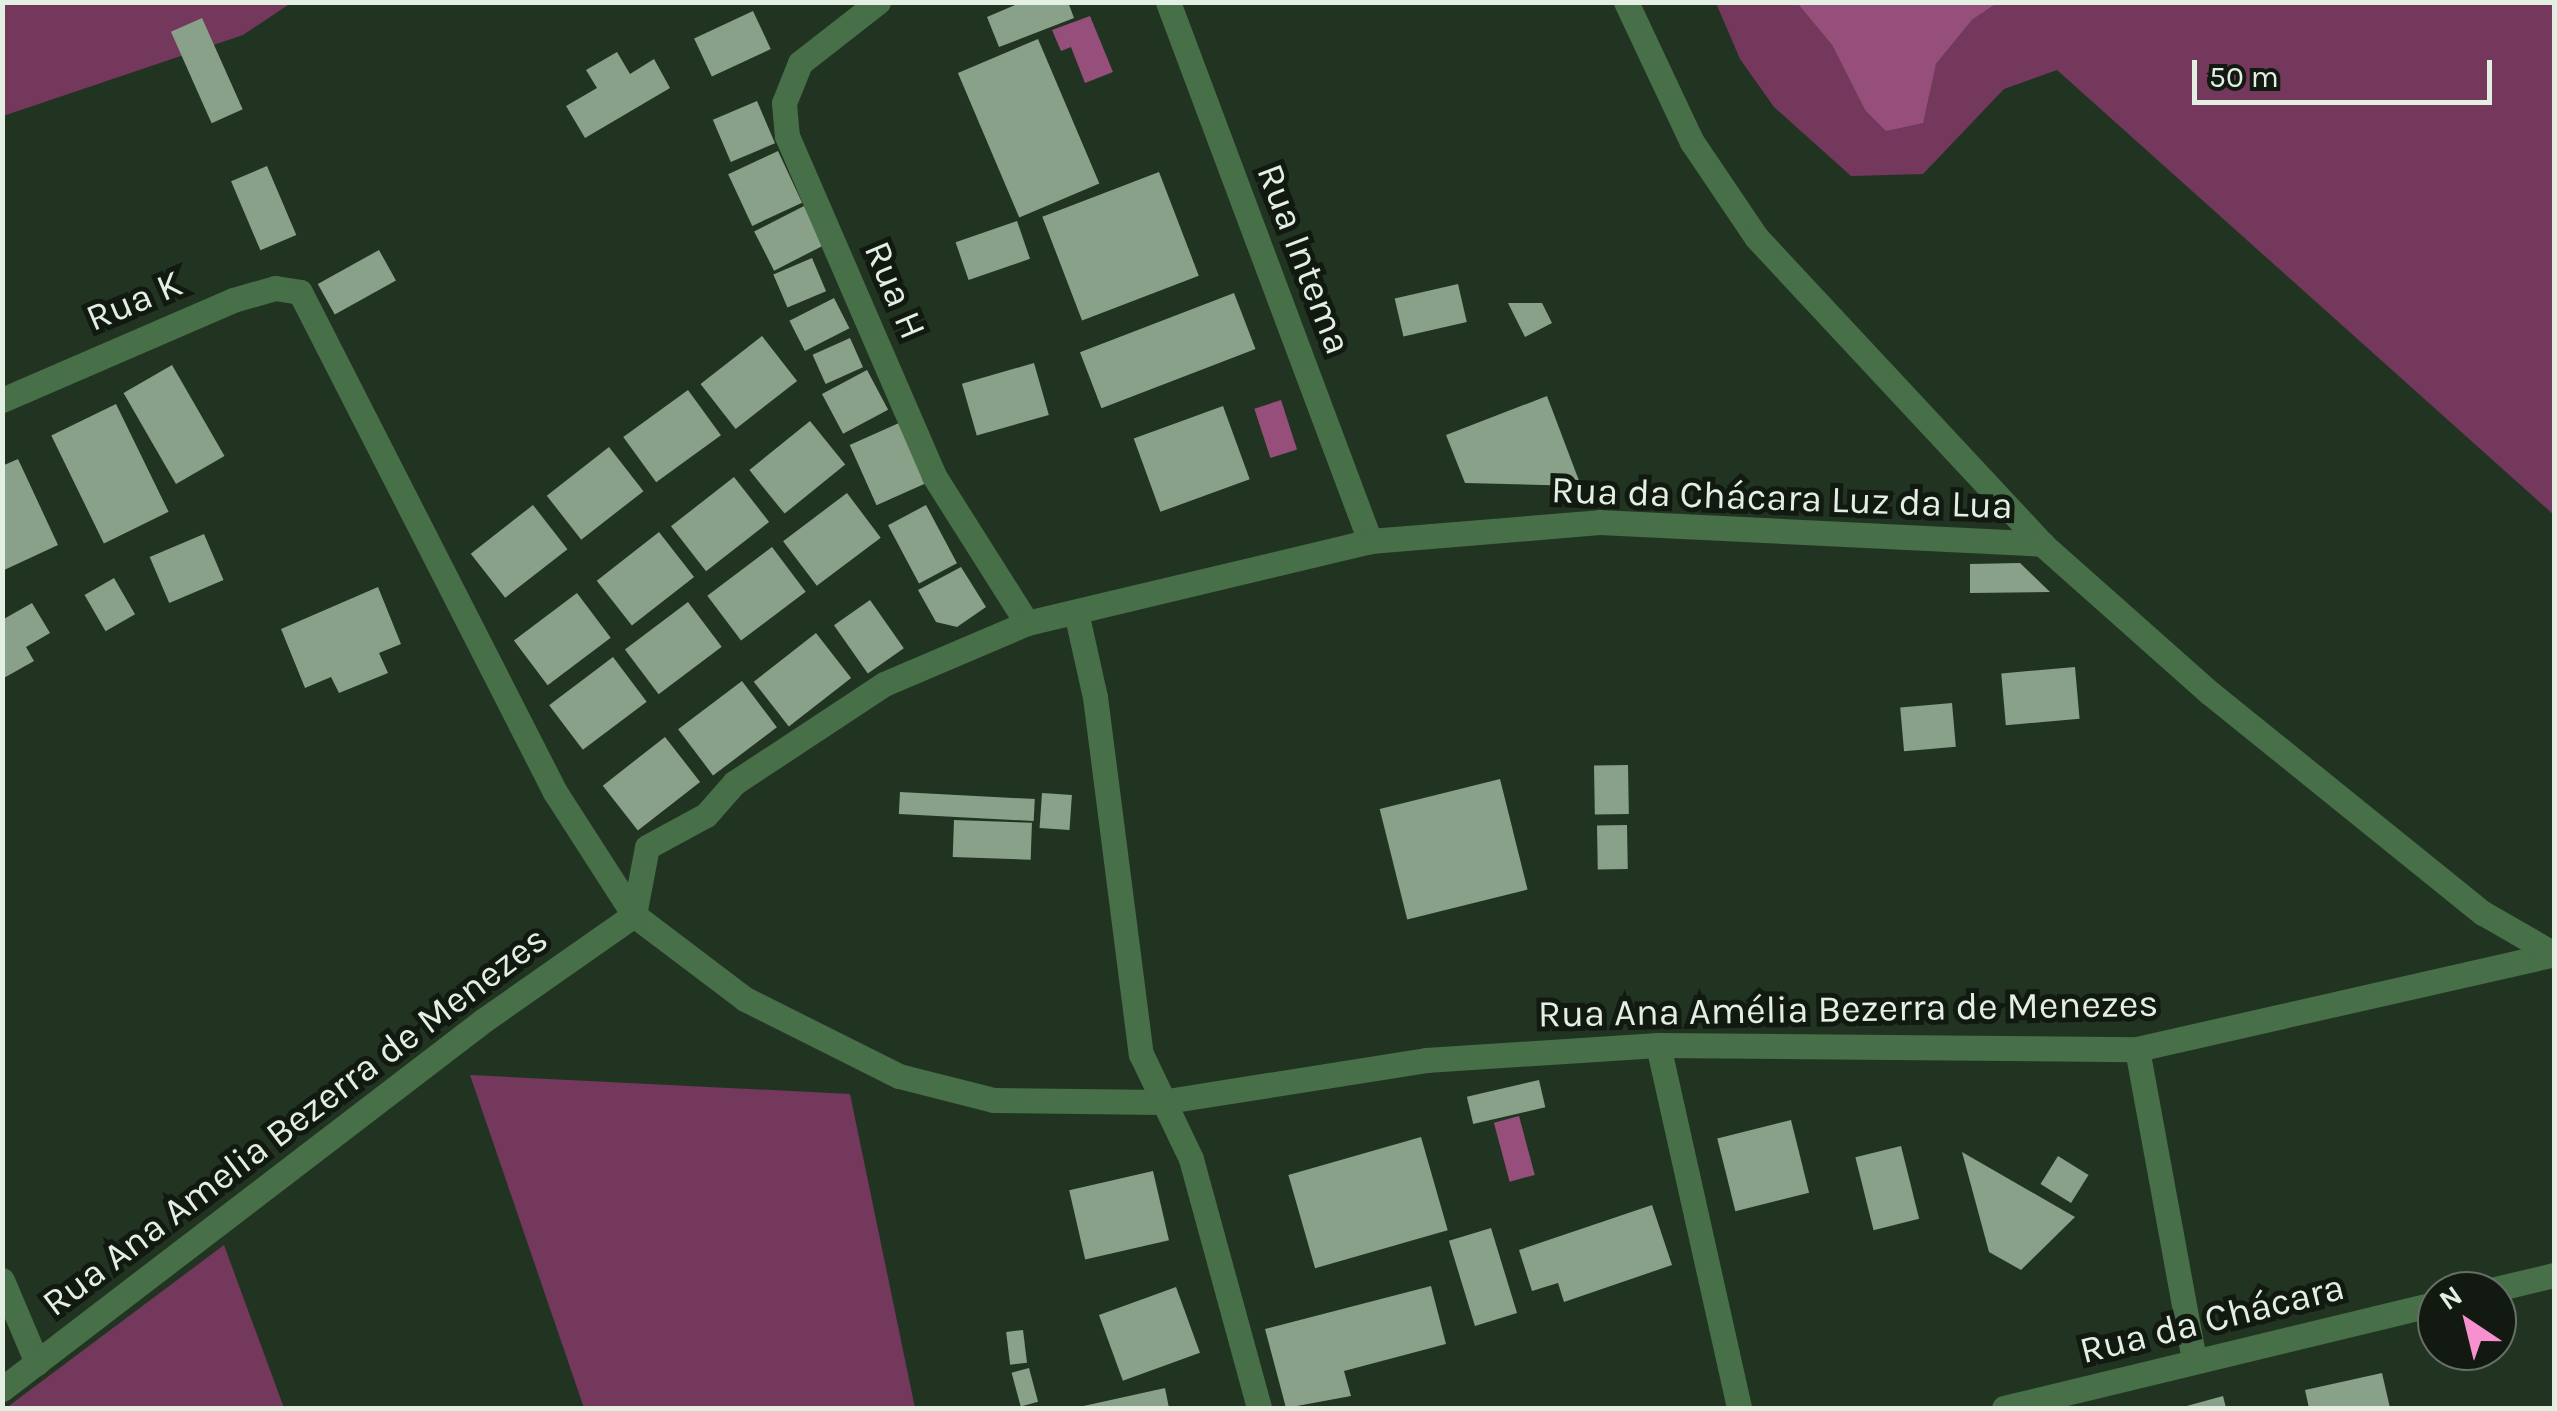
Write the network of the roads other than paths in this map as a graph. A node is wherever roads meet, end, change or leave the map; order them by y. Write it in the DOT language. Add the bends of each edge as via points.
graph roads {
  1 [pos="878,2"];
  2 [pos="1168,2"];
  3 [pos="1626,2"];
  4 [pos="300,292"];
  5 [pos="2,400"];
  6 [pos="1370,541"];
  7 [pos="2042,544"];
  8 [pos="1076,612"];
  9 [pos="1027,622"];
  10 [pos="634,916"];
  11 [pos="2554,954"];
  12 [pos="1658,1045"];
  13 [pos="2137,1049"];
  14 [pos="1161,1102"];
  15 [pos="2554,1275"];
  16 [pos="2,1280"];
  17 [pos="2517,1284"];
  18 [pos="2417,1308"];
  19 [pos="2194,1361"];
  20 [pos="37,1362"];
  21 [pos="2,1389"];
  22 [pos="1259,1408"];
  23 [pos="1739,1408"];
  24 [pos="2004,1408"];
  1 -- 9 [label="street, Rua H" via="800,62 784,102 787,136 934,476"];
  2 -- 6 [label="street, Rua Intema"];
  3 -- 7 [label="street" via="1692,142 1756,237"];
  4 -- 5 [label="street, Rua K" via="275,288 233,300"];
  4 -- 10 [label="street, Rua Ana Amélia Bezerra de Menezes" via="474,641 555,792"];
  6 -- 7 [label="street, Rua da Chácara Luz da Lua" via="1599,522"];
  6 -- 8 [label="street, Rua da Chácara Luz da Lua"];
  7 -- 11 [label="street, Rua da Chácara Luz da Lua" via="2210,694 2483,913"];
  8 -- 9 [label="street, Rua da Chácara Luz da Lua"];
  8 -- 14 [label="street" via="1095,697 1141,1054"];
  9 -- 10 [label="street, Rua da Chácara Luz da Lua" via="884,684 734,783 706,815 647,847"];
  10 -- 14 [label="street, Rua Ana Amélia Bezerra de Menezes" via="745,1000 899,1076 994,1100"];
  10 -- 20 [label="street, Rua Ana Amelia Bezerra de Menezes" via="484,1020"];
  11 -- 13 [label="street, Rua Ana Amélia Bezerra de Menezes"];
  12 -- 13 [label="street, Rua Ana Amélia Bezerra de Menezes"];
  12 -- 14 [label="street, Rua Ana Amélia Bezerra de Menezes" via="1426,1060"];
  12 -- 23 [label="street"];
  13 -- 19 [label="street"];
  14 -- 22 [label="street" via="1191,1159"];
  15 -- 17 [label="street"];
  16 -- 20 [label="street"];
  18 -- 19 [label="street, Rua da Chácara"];
  19 -- 24 [label="street, Rua da Chácara"];
  20 -- 21 [label="street, Rua Ana Amelia Bezerra de Menezes"];
}
